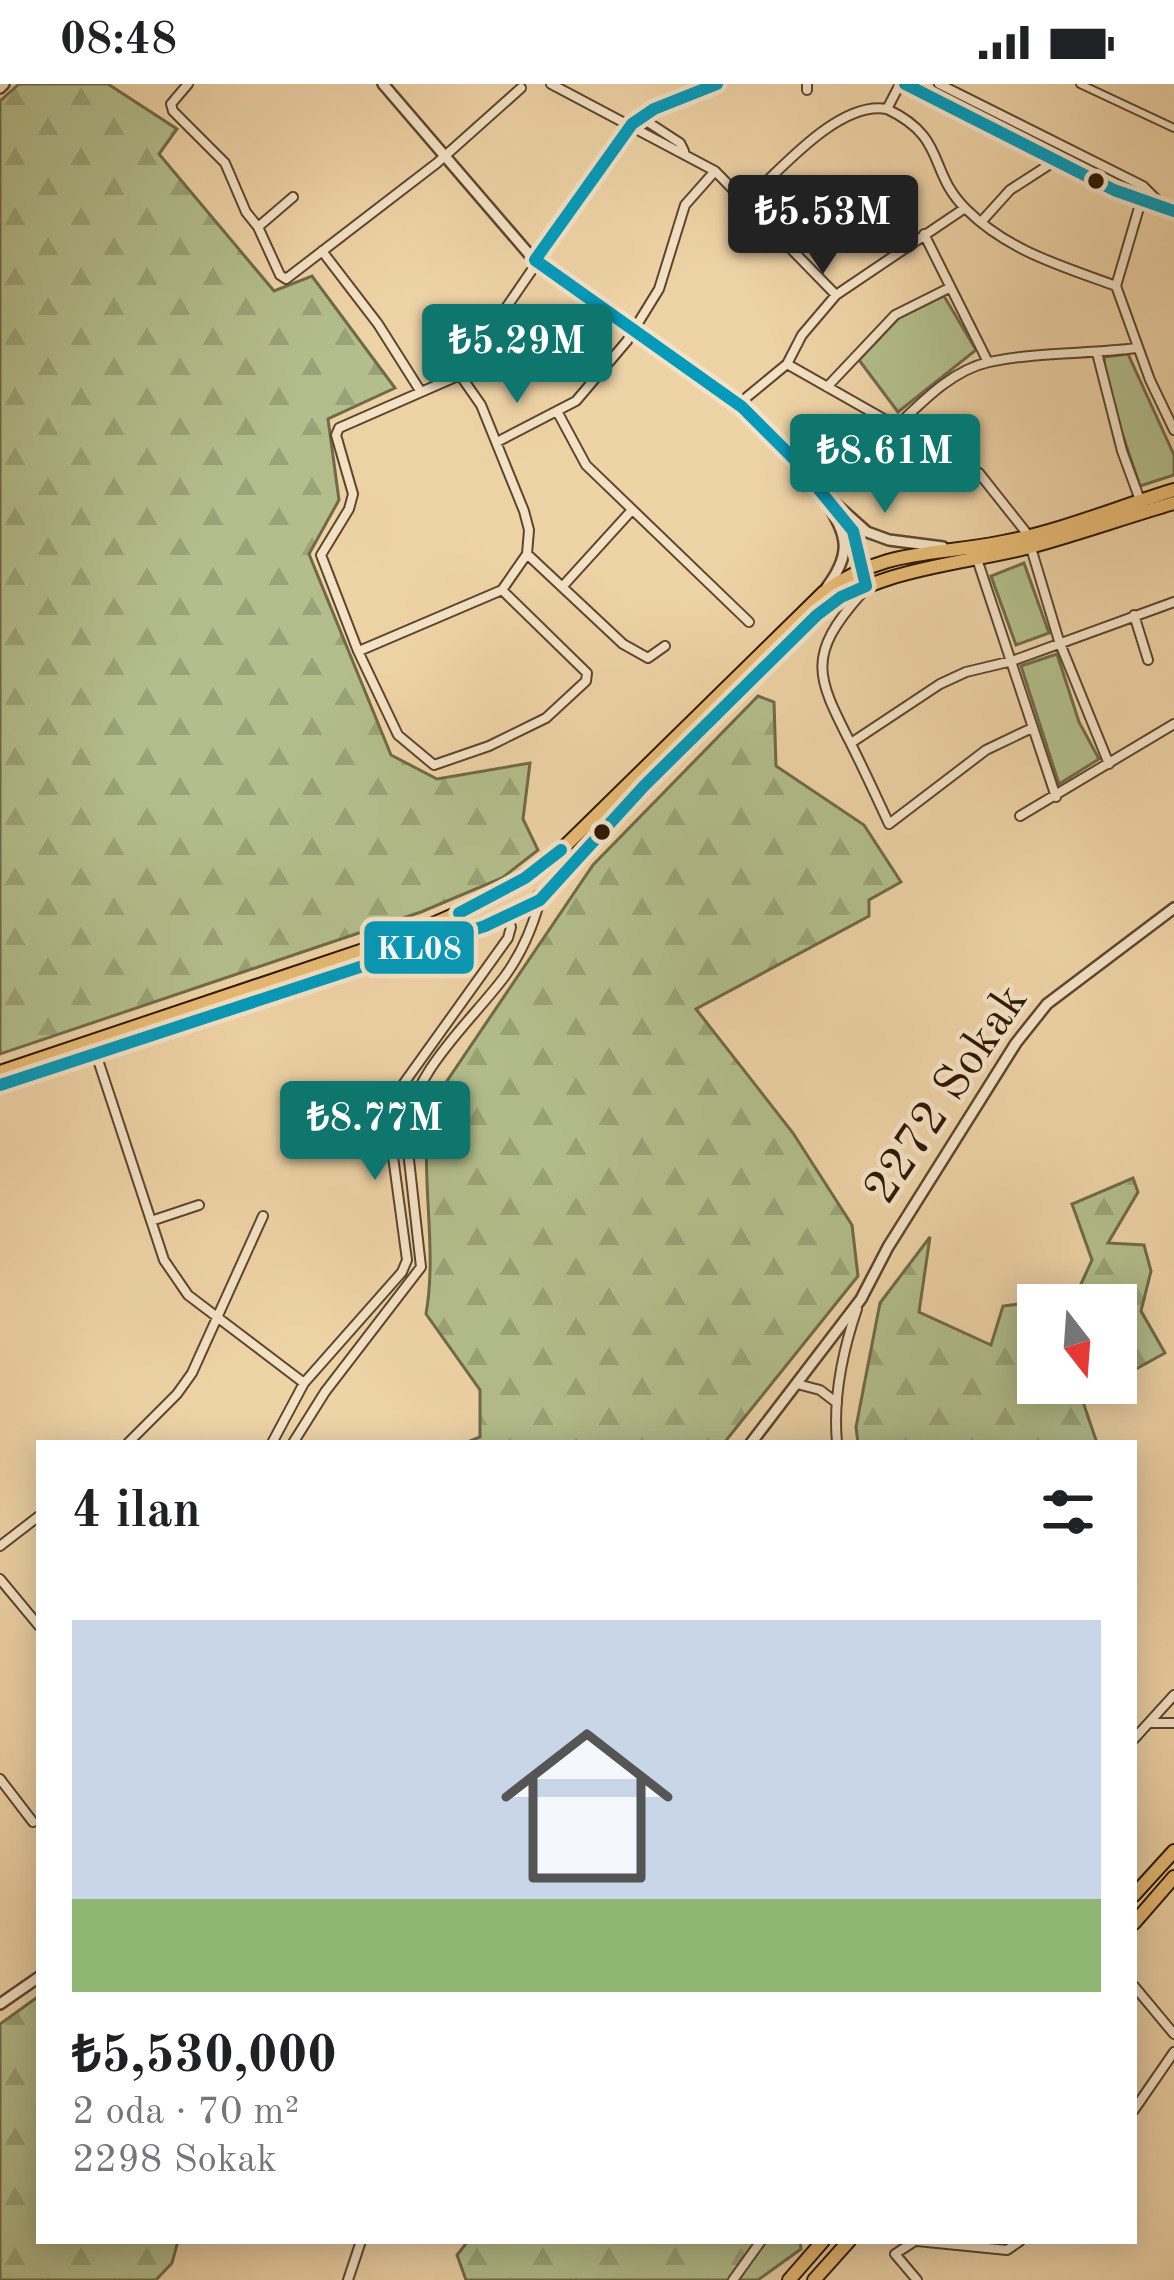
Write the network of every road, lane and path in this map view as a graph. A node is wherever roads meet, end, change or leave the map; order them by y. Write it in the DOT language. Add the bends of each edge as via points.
graph roads {
  1 [pos="188,84"];
  2 [pos="383,84"];
  3 [pos="551,84"];
  4 [pos="691,84"];
  5 [pos="717,84"];
  6 [pos="902,84"];
  7 [pos="939,84"];
  8 [pos="1080,84"];
  9 [pos="521,88"];
  10 [pos="686,96"];
  11 [pos="887,110"];
  12 [pos="636,120"];
  13 [pos="1174,128"];
  14 [pos="444,154"];
  15 [pos="1056,160"];
  16 [pos="715,171"];
  17 [pos="292,197"];
  18 [pos="1141,201"];
  19 [pos="745,202"];
  20 [pos="965,208"];
  21 [pos="1170,210"];
  22 [pos="982,221"];
  23 [pos="258,227"];
  24 [pos="924,234"];
  25 [pos="322,250"];
  26 [pos="535,260"];
  27 [pos="1116,286"];
  28 [pos="950,288"];
  29 [pos="836,295"];
  30 [pos="632,332"];
  31 [pos="1138,348"];
  32 [pos="1097,353"];
  33 [pos="988,362"];
  34 [pos="787,364"];
  35 [pos="460,375"];
  36 [pos="826,387"];
  37 [pos="422,392"];
  38 [pos="742,407"];
  39 [pos="558,412"];
  40 [pos="898,425"];
  41 [pos="1174,430"];
  42 [pos="497,442"];
  43 [pos="820,490"];
  44 [pos="1174,490"];
  45 [pos="1140,500"];
  46 [pos="1174,502"];
  47 [pos="632,510"];
  48 [pos="1030,541"];
  49 [pos="948,548"];
  50 [pos="527,554"];
  51 [pos="976,559"];
  52 [pos="862,567"];
  53 [pos="866,586"];
  54 [pos="562,587"];
  55 [pos="502,590"];
  56 [pos="824,592"];
  57 [pos="1174,602"];
  58 [pos="1134,615"];
  59 [pos="749,622"];
  60 [pos="1059,641"];
  61 [pos="665,646"];
  62 [pos="358,651"];
  63 [pos="1148,660"];
  64 [pos="1012,661"];
  65 [pos="1174,724"];
  66 [pos="1032,728"];
  67 [pos="851,743"];
  68 [pos="1109,764"];
  69 [pos="1056,797"];
  70 [pos="1020,816"];
  71 [pos="525,878"];
  72 [pos="504,890"];
  73 [pos="540,900"];
  74 [pos="1174,908"];
  75 [pos="508,917"];
  76 [pos="95,1053"];
  77 [pos="0,1072"];
  78 [pos="0,1084"];
  79 [pos="199,1205"];
  80 [pos="263,1216"];
  81 [pos="151,1221"];
  82 [pos="861,1299"];
  83 [pos="221,1316"];
  84 [pos="304,1383"];
  85 [pos="796,1384"];
  86 [pos="837,1403"];
  87 [pos="131,1440"];
  88 [pos="274,1440"];
  89 [pos="295,1440"];
  90 [pos="753,1440"];
  91 [pos="837,1440"];
  92 [pos="36,1518"];
  93 [pos="0,1546"];
  94 [pos="0,1579"];
  95 [pos="36,1622"];
  96 [pos="1174,1695"];
  97 [pos="1149,1723"];
  98 [pos="1174,1723"];
  99 [pos="1137,1736"];
  100 [pos="0,1779"];
  101 [pos="33,1822"];
  102 [pos="1174,1851"];
  103 [pos="1174,1877"];
  104 [pos="1137,1892"];
  105 [pos="1137,1920"];
  106 [pos="36,1978"];
  107 [pos="1137,1990"];
  108 [pos="0,2005"];
  109 [pos="1174,2034"];
  110 [pos="1174,2052"];
  111 [pos="1165,2069"];
  112 [pos="1174,2082"];
  113 [pos="1137,2106"];
  114 [pos="360,2244"];
  115 [pos="759,2244"];
  116 [pos="821,2244"];
  117 [pos="846,2244"];
  118 [pos="911,2244"];
  119 [pos="946,2244"];
  120 [pos="1016,2244"];
  121 [pos="348,2280"];
  122 [pos="733,2280"];
  123 [pos="789,2280"];
  124 [pos="814,2280"];
  125 [pos="917,2280"];
  1 -- 23 [label="street" via="173,111 225,164"];
  2 -- 14 [label="street"];
  3 -- 12 [label="street" via="592,109"];
  4 -- 10 [label="street"];
  5 -- 10 [label="street"];
  6 -- 11 [label="street"];
  6 -- 15 [label="street"];
  7 -- 21 [label="street" via="1143,186"];
  8 -- 13 [label="street"];
  9 -- 14 [label="street"];
  10 -- 12 [label="street"];
  11 -- 19 [label="street" via="856,111 827,128"];
  11 -- 20 [label="street" via="931,142"];
  12 -- 16 [label="street"];
  12 -- 26 [label="street"];
  14 -- 25 [label="street"];
  14 -- 26 [label="street"];
  15 -- 18 [label="street"];
  15 -- 22 [label="street" via="1010,190"];
  16 -- 19 [label="street"];
  16 -- 30 [label="street" via="685,205 659,289"];
  17 -- 23 [label="street"];
  18 -- 21 [label="street"];
  18 -- 27 [label="street"];
  19 -- 29 [label="street"];
  20 -- 22 [label="street"];
  20 -- 24 [label="street"];
  22 -- 27 [label="street" via="1037,258"];
  23 -- 25 [label="street" via="286,279"];
  24 -- 28 [label="street"];
  24 -- 29 [label="street"];
  25 -- 37 [label="street"];
  26 -- 30 [label="street"];
  26 -- 35 [label="street"];
  27 -- 31 [label="street"];
  28 -- 33 [label="street"];
  28 -- 36 [label="street" via="895,315"];
  29 -- 34 [label="street"];
  30 -- 38 [label="street"];
  30 -- 39 [label="street"];
  31 -- 32 [label="street"];
  31 -- 41 [label="street"];
  32 -- 33 [label="street"];
  32 -- 45 [label="street"];
  33 -- 40 [label="street" via="928,395"];
  34 -- 36 [label="street"];
  34 -- 38 [label="street"];
  35 -- 37 [label="street"];
  35 -- 42 [label="street"];
  36 -- 40 [label="street"];
  37 -- 62 [label="street" via="336,435 353,494 321,554"];
  38 -- 43 [label="street"];
  39 -- 42 [label="street"];
  39 -- 47 [label="street" via="586,465"];
  40 -- 48 [label="street" via="979,473"];
  42 -- 50 [label="street" via="524,511"];
  43 -- 49 [label="street" via="877,537"];
  43 -- 52 [label="street" via="853,531"];
  43 -- 56 [label="street" via="846,544"];
  44 -- 45 [label="main road"];
  45 -- 48 [label="main road"];
  46 -- 48 [label="main road"];
  47 -- 54 [label="street"];
  47 -- 59 [label="street"];
  48 -- 49 [label="main road"];
  48 -- 51 [label="main road"];
  48 -- 60 [label="street"];
  49 -- 52 [label="main road"];
  50 -- 54 [label="street"];
  50 -- 55 [label="street"];
  51 -- 53 [label="main road"];
  51 -- 64 [label="street"];
  52 -- 53 [label="street"];
  52 -- 56 [label="main road"];
  53 -- 67 [label="street" via="837,620 822,668 821,683"];
  53 -- 73 [label="main road" via="817,615"];
  54 -- 61 [label="street" via="647,658"];
  55 -- 62 [label="street"];
  55 -- 62 [label="street" via="587,673 546,718 489,746 434,765 398,735"];
  56 -- 71 [label="main road"];
  57 -- 58 [label="street"];
  58 -- 60 [label="street"];
  58 -- 63 [label="street"];
  60 -- 64 [label="street"];
  60 -- 68 [label="street"];
  64 -- 66 [label="street"];
  64 -- 67 [label="street" via="940,684"];
  65 -- 68 [label="street"];
  66 -- 67 [label="street" via="986,750 889,824"];
  66 -- 69 [label="street"];
  68 -- 69 [label="street"];
  69 -- 70 [label="street"];
  71 -- 72 [label="main road"];
  71 -- 73 [label="main road"];
  72 -- 75 [label="main road"];
  72 -- 77 [label="main road" via="408,935"];
  73 -- 75 [label="main road"];
  73 -- 89 [label="street" via="508,971 430,1071 407,1114 422,1267"];
  74 -- 82 [label="street, 2272 Sokak" via="1036,1017"];
  75 -- 76 [label="main road"];
  75 -- 84 [label="street" via="508,938 394,1097 389,1127 407,1260 402,1272"];
  76 -- 78 [label="main road"];
  76 -- 81 [label="street"];
  79 -- 81 [label="street"];
  80 -- 83 [label="street"];
  81 -- 83 [label="street" via="188,1295"];
  82 -- 85 [label="street, 2272 Sokak"];
  82 -- 86 [label="street"];
  83 -- 84 [label="street"];
  83 -- 87 [label="street" via="177,1394"];
  84 -- 88 [label="street"];
  85 -- 86 [label="street"];
  85 -- 90 [label="street, 2272 Sokak"];
  86 -- 91 [label="street"];
  92 -- 93 [label="street"];
  94 -- 95 [label="street"];
  96 -- 97 [label="street"];
  97 -- 98 [label="street"];
  97 -- 99 [label="street"];
  100 -- 101 [label="street"];
  102 -- 104 [label="main road"];
  103 -- 105 [label="main road"];
  106 -- 108 [label="street"];
  107 -- 109 [label="street"];
  110 -- 111 [label="street"];
  111 -- 112 [label="street"];
  111 -- 113 [label="street"];
  114 -- 121 [label="street"];
  115 -- 122 [label="street"];
  116 -- 123 [label="main road"];
  117 -- 124 [label="main road"];
  118 -- 125 [label="street" via="895,2254"];
  119 -- 120 [label="street"];
}
